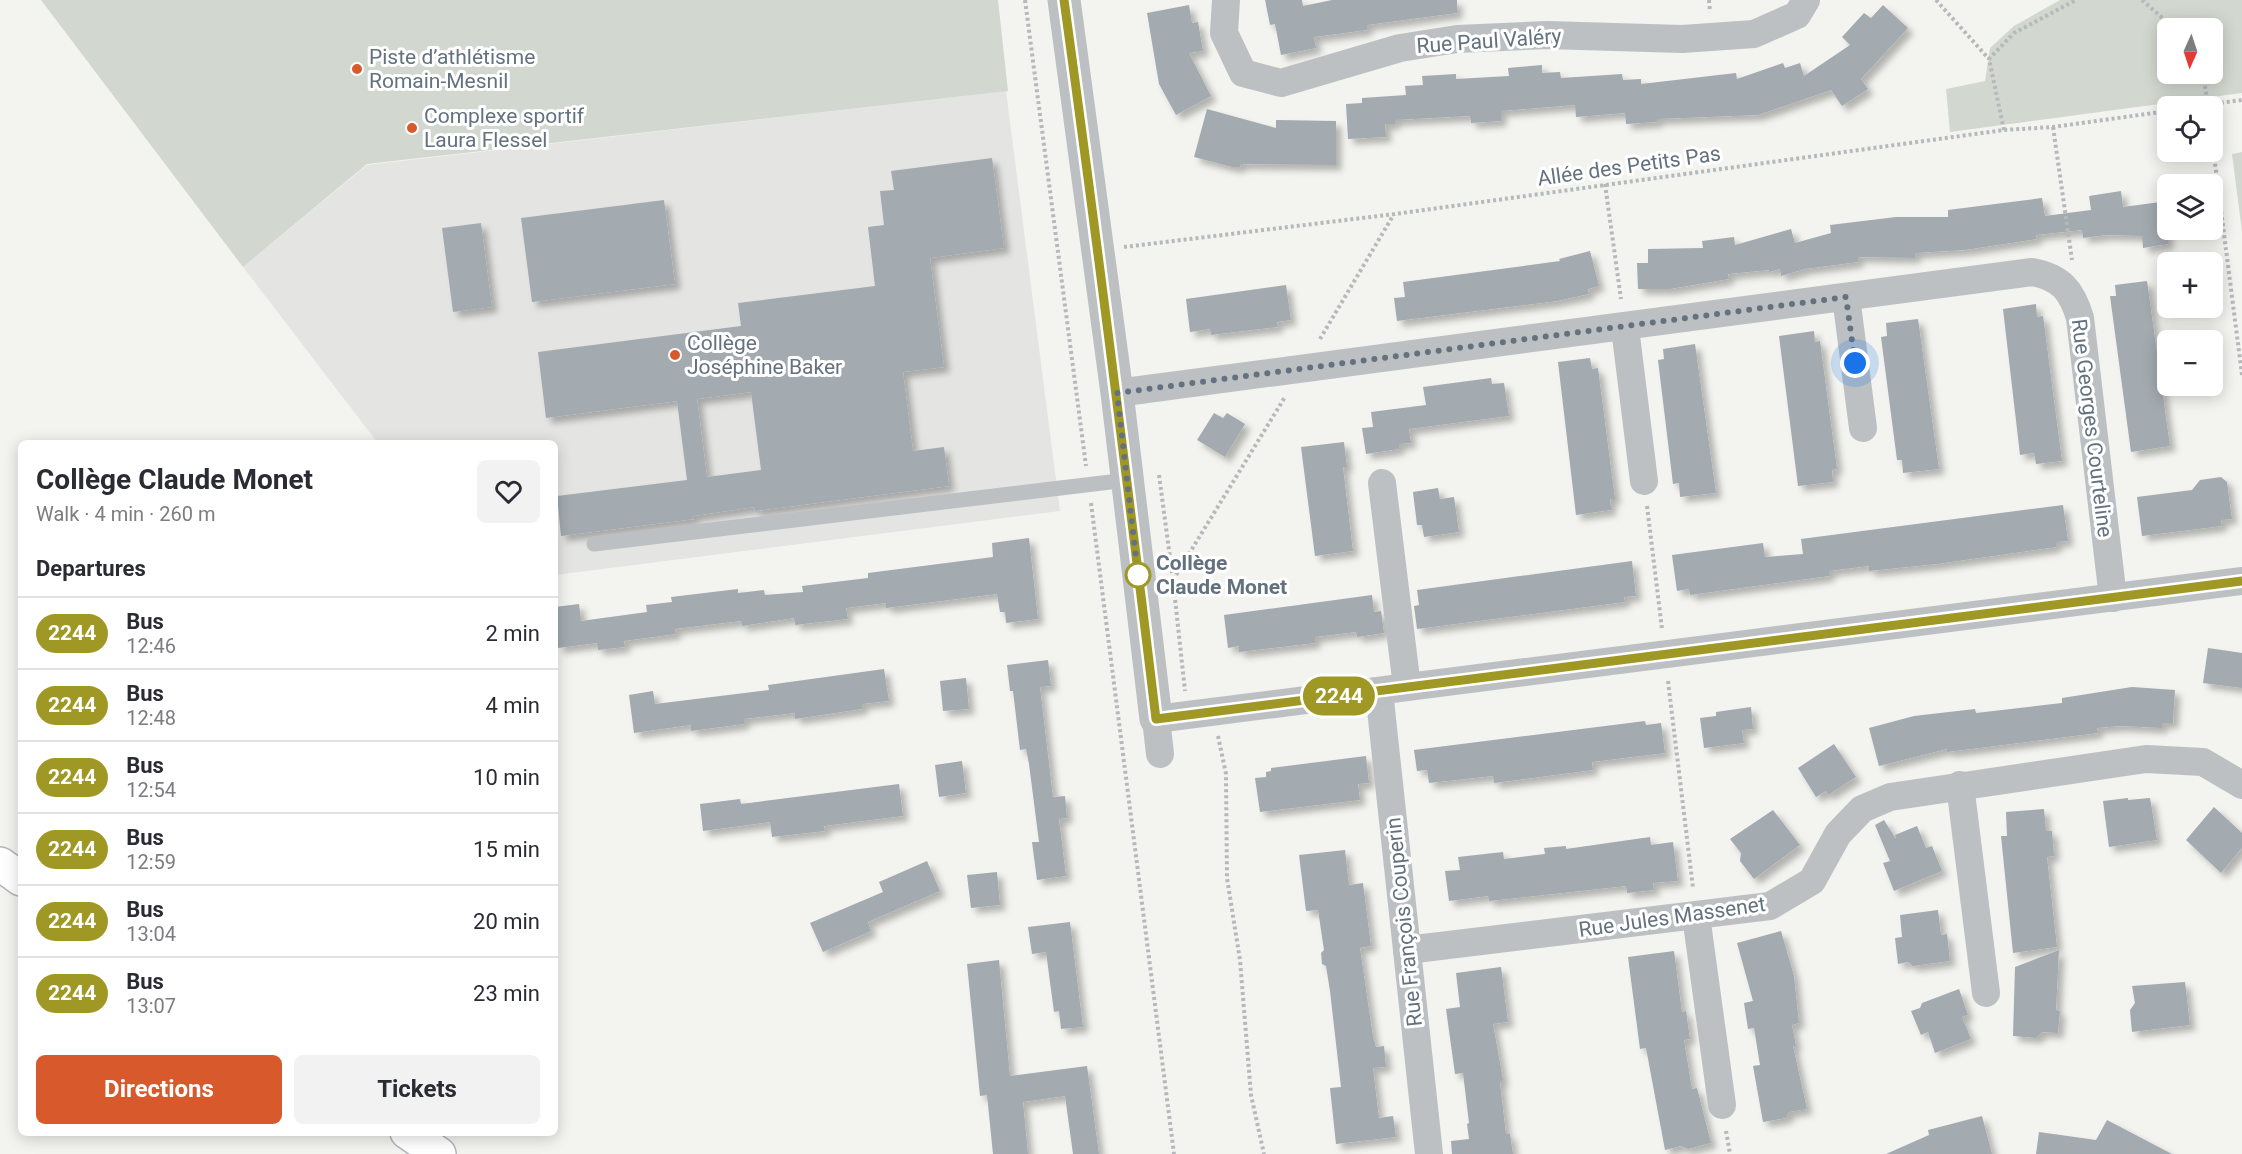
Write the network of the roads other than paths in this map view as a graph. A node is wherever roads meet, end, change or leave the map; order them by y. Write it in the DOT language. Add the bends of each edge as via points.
graph roads {
  1 [pos="1064,0"];
  2 [pos="1226,0"];
  3 [pos="1806,0"];
  4 [pos="1846,297"];
  5 [pos="1625,328"];
  6 [pos="1117,393"];
  7 [pos="1863,428"];
  8 [pos="1126,480"];
  9 [pos="1644,481"];
  10 [pos="1382,483"];
  11 [pos="594,544"];
  12 [pos="2242,581"];
  13 [pos="2113,598"];
  14 [pos="1407,687"];
  15 [pos="1379,691"];
  16 [pos="1156,719"];
  17 [pos="1160,754"];
  18 [pos="1960,785"];
  19 [pos="2242,785"];
  20 [pos="0,864"];
  21 [pos="18,877"];
  22 [pos="1696,916"];
  23 [pos="1407,950"];
  24 [pos="1986,993"];
  25 [pos="1722,1105"];
  26 [pos="413,1136"];
  27 [pos="439,1154"];
  28 [pos="1429,1154"];
  1 -- 6 [label="street"];
  2 -- 3 [label="street, Rue Paul Valéry" via="1224,33 1243,73 1281,83 1400,48 1457,39 1547,35 1682,39 1754,34 1797,15"];
  4 -- 5 [label="street"];
  4 -- 7 [label="street"];
  4 -- 13 [label="street, Rue Georges Courteline" via="2032,272 2062,282 2074,299 2080,318"];
  5 -- 6 [label="street"];
  5 -- 9 [label="street"];
  6 -- 8 [label="street"];
  8 -- 11 [label="lane"];
  8 -- 16 [label="street"];
  10 -- 14 [label="street"];
  12 -- 13 [label="street"];
  13 -- 14 [label="street"];
  14 -- 15 [label="street"];
  15 -- 16 [label="street"];
  15 -- 23 [label="street, Rue François Couperin"];
  16 -- 17 [label="street"];
  18 -- 19 [label="street, Rue Jules Massenet" via="2146,759 2203,762"];
  18 -- 22 [label="street, Rue Jules Massenet" via="1890,797 1862,809 1838,834 1812,881 1770,906"];
  18 -- 24 [label="street"];
  20 -- 21 [label="main road"];
  22 -- 23 [label="street, Rue Jules Massenet"];
  22 -- 25 [label="street"];
  23 -- 28 [label="street, Rue François Couperin"];
  26 -- 27 [label="main road"];
}
